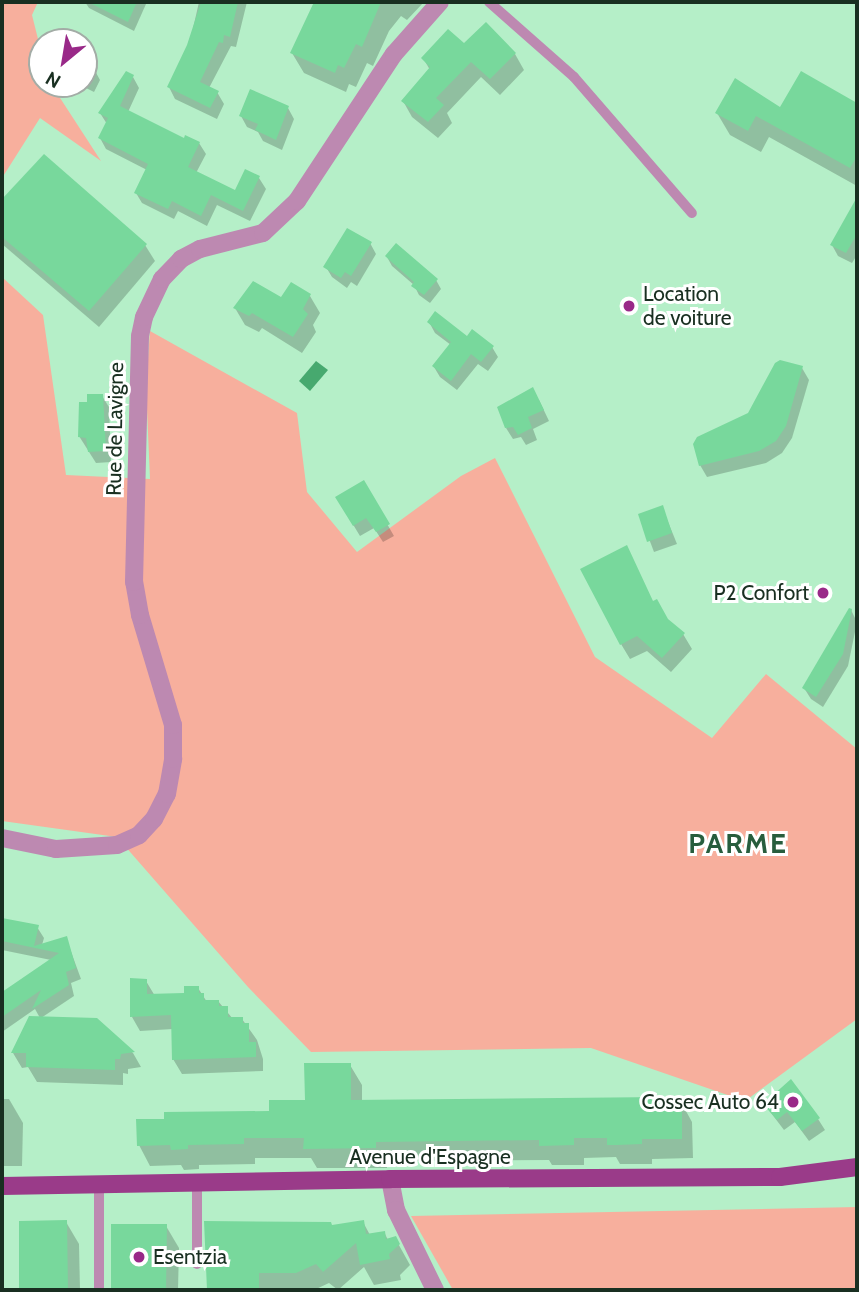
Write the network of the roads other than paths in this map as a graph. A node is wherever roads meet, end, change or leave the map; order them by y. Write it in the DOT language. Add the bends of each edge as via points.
graph roads {
  1 [pos="440,2"];
  2 [pos="489,2"];
  3 [pos="692,214"];
  4 [pos="2,838"];
  5 [pos="857,1167"];
  6 [pos="390,1179"];
  7 [pos="197,1184"];
  8 [pos="99,1185"];
  9 [pos="2,1186"];
  10 [pos="197,1264"];
  11 [pos="99,1290"];
  12 [pos="435,1290"];
  1 -- 4 [label="street, Rue de Lavigne" via="394,54 320,170 281,218 264,233 200,249 181,259 149,301 140,336 134,582 173,725 167,794 155,819 139,835 117,845 56,849"];
  2 -- 3 [label="lane" via="574,77"];
  5 -- 6 [label="main road, Avenue d'Espagne" via="780,1177"];
  6 -- 7 [label="main road, Avenue d'Espagne"];
  6 -- 12 [label="street" via="396,1210"];
  7 -- 8 [label="main road, Avenue d'Espagne"];
  7 -- 10 [label="lane"];
  8 -- 9 [label="main road, Avenue d'Espagne"];
  8 -- 11 [label="lane"];
}
